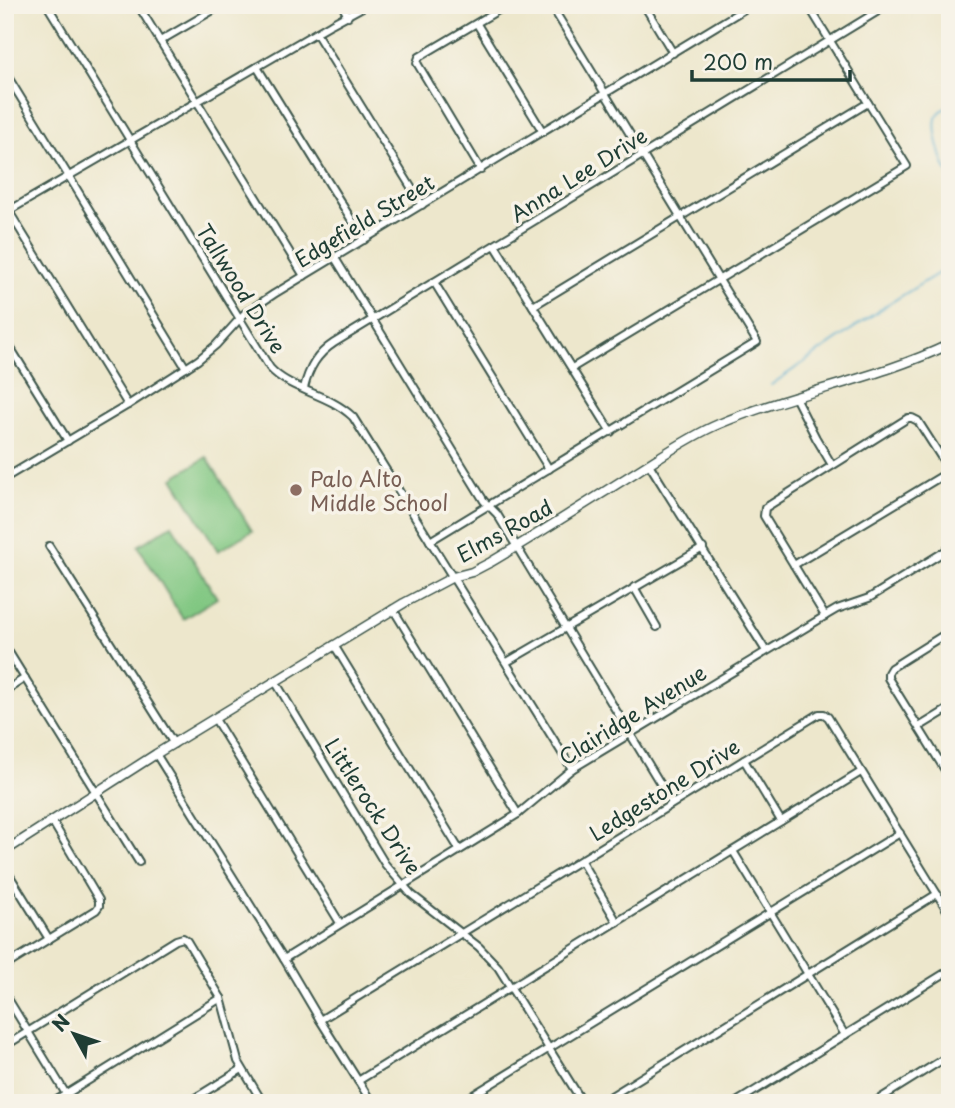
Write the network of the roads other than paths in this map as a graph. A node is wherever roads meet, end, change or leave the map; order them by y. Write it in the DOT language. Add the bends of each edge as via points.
graph roads {
  1 [pos="47,5"];
  2 [pos="138,5"];
  3 [pos="222,5"];
  4 [pos="342,5"];
  5 [pos="366,5"];
  6 [pos="507,5"];
  7 [pos="551,5"];
  8 [pos="644,5"];
  9 [pos="808,5"];
  10 [pos="888,5"];
  11 [pos="748,6"];
  12 [pos="348,16"];
  13 [pos="477,24"];
  14 [pos="316,33"];
  15 [pos="830,40"];
  16 [pos="160,41"];
  17 [pos="673,53"];
  18 [pos="257,67"];
  19 [pos="5,72"];
  20 [pos="605,94"];
  21 [pos="197,103"];
  22 [pos="868,103"];
  23 [pos="543,132"];
  24 [pos="130,141"];
  25 [pos="642,154"];
  26 [pos="481,170"];
  27 [pos="69,176"];
  28 [pos="422,205"];
  29 [pos="6,209"];
  30 [pos="680,217"];
  31 [pos="364,240"];
  32 [pos="495,245"];
  33 [pos="335,258"];
  34 [pos="304,276"];
  35 [pos="719,280"];
  36 [pos="433,282"];
  37 [pos="533,306"];
  38 [pos="240,319"];
  39 [pos="372,320"];
  40 [pos="5,339"];
  41 [pos="950,344"];
  42 [pos="186,368"];
  43 [pos="572,368"];
  44 [pos="304,388"];
  45 [pos="795,397"];
  46 [pos="128,405"];
  47 [pos="611,432"];
  48 [pos="68,441"];
  49 [pos="649,464"];
  50 [pos="832,465"];
  51 [pos="549,469"];
  52 [pos="950,471"];
  53 [pos="5,478"];
  54 [pos="489,506"];
  55 [pos="430,541"];
  56 [pos="49,546"];
  57 [pos="517,546"];
  58 [pos="702,548"];
  59 [pos="950,548"];
  60 [pos="794,565"];
  61 [pos="453,577"];
  62 [pos="634,587"];
  63 [pos="393,609"];
  64 [pos="825,615"];
  65 [pos="657,627"];
  66 [pos="565,628"];
  67 [pos="950,631"];
  68 [pos="334,645"];
  69 [pos="5,646"];
  70 [pos="766,651"];
  71 [pos="507,662"];
  72 [pos="25,678"];
  73 [pos="275,681"];
  74 [pos="5,691"];
  75 [pos="950,708"];
  76 [pos="215,719"];
  77 [pos="919,727"];
  78 [pos="631,735"];
  79 [pos="174,744"];
  80 [pos="156,754"];
  81 [pos="744,760"];
  82 [pos="572,769"];
  83 [pos="861,772"];
  84 [pos="950,778"];
  85 [pos="96,792"];
  86 [pos="672,803"];
  87 [pos="518,814"];
  88 [pos="52,821"];
  89 [pos="781,821"];
  90 [pos="900,833"];
  91 [pos="7,847"];
  92 [pos="459,849"];
  93 [pos="733,851"];
  94 [pos="581,861"];
  95 [pos="139,862"];
  96 [pos="5,868"];
  97 [pos="402,885"];
  98 [pos="937,894"];
  99 [pos="770,912"];
  100 [pos="950,915"];
  101 [pos="617,922"];
  102 [pos="340,923"];
  103 [pos="462,934"];
  104 [pos="49,939"];
  105 [pos="284,958"];
  106 [pos="5,966"];
  107 [pos="950,970"];
  108 [pos="808,974"];
  109 [pos="512,987"];
  110 [pos="5,994"];
  111 [pos="221,998"];
  112 [pos="320,1020"];
  113 [pos="28,1032"];
  114 [pos="845,1035"];
  115 [pos="5,1046"];
  116 [pos="549,1048"];
  117 [pos="950,1055"];
  118 [pos="242,1069"];
  119 [pos="358,1081"];
  120 [pos="66,1094"];
  121 [pos="52,1103"];
  122 [pos="187,1103"];
  123 [pos="263,1103"];
  124 [pos="372,1103"];
  125 [pos="460,1103"];
  126 [pos="583,1103"];
  127 [pos="600,1103"];
  128 [pos="735,1103"];
  129 [pos="873,1103"];
  1 -- 24 [label="street, Tallwood Drive"];
  2 -- 16 [label="street"];
  3 -- 16 [label="street"];
  4 -- 12 [label="street"];
  5 -- 12 [label="street"];
  6 -- 13 [label="street"];
  7 -- 20 [label="street"];
  8 -- 17 [label="street"];
  9 -- 15 [label="street"];
  10 -- 15 [label="street, Anna Lee Drive"];
  11 -- 17 [label="street, Edgefield Street"];
  12 -- 14 [label="street"];
  13 -- 23 [label="street"];
  13 -- 26 [label="street" via="419,57 417,63"];
  14 -- 18 [label="street"];
  14 -- 28 [label="street"];
  15 -- 22 [label="street"];
  15 -- 25 [label="street, Anna Lee Drive"];
  16 -- 21 [label="street"];
  17 -- 20 [label="street, Edgefield Street"];
  18 -- 21 [label="street"];
  18 -- 31 [label="street"];
  19 -- 27 [label="street"];
  20 -- 23 [label="street, Edgefield Street"];
  20 -- 25 [label="street"];
  21 -- 24 [label="street"];
  21 -- 34 [label="street"];
  22 -- 30 [label="street"];
  22 -- 35 [label="street" via="907,166"];
  23 -- 26 [label="street, Edgefield Street"];
  24 -- 27 [label="street"];
  24 -- 38 [label="street, Tallwood Drive"];
  25 -- 30 [label="street"];
  25 -- 32 [label="street, Anna Lee Drive"];
  26 -- 28 [label="street, Edgefield Street"];
  27 -- 29 [label="street"];
  27 -- 42 [label="street"];
  28 -- 31 [label="street, Edgefield Street"];
  29 -- 46 [label="street"];
  30 -- 35 [label="street"];
  30 -- 37 [label="street"];
  31 -- 33 [label="street, Edgefield Street"];
  32 -- 36 [label="street, Anna Lee Drive"];
  32 -- 37 [label="street"];
  33 -- 34 [label="street, Edgefield Street"];
  33 -- 39 [label="street"];
  34 -- 38 [label="street, Edgefield Street"];
  35 -- 43 [label="street"];
  35 -- 47 [label="street" via="757,342"];
  36 -- 39 [label="street, Anna Lee Drive"];
  36 -- 51 [label="street"];
  37 -- 43 [label="street"];
  38 -- 42 [label="street, Edgefield Street" via="207,354"];
  38 -- 44 [label="street, Tallwood Drive" via="270,368"];
  39 -- 44 [label="street, Anna Lee Drive" via="318,356"];
  39 -- 54 [label="street"];
  40 -- 48 [label="street"];
  41 -- 45 [label="main road, Elms Road" via="918,359"];
  42 -- 46 [label="street, Edgefield Street"];
  43 -- 47 [label="street"];
  44 -- 55 [label="street, Tallwood Drive" via="335,402 353,417"];
  45 -- 49 [label="main road, Elms Road" via="716,425"];
  45 -- 50 [label="street"];
  46 -- 48 [label="street, Edgefield Street"];
  47 -- 51 [label="street"];
  48 -- 53 [label="street, Edgefield Street"];
  49 -- 57 [label="main road, Elms Road"];
  49 -- 58 [label="street"];
  50 -- 52 [label="street" via="915,418"];
  50 -- 60 [label="street" via="765,509 764,516"];
  51 -- 54 [label="street"];
  52 -- 60 [label="street"];
  54 -- 55 [label="street"];
  54 -- 57 [label="street"];
  55 -- 61 [label="street, Tallwood Drive"];
  56 -- 79 [label="street"];
  57 -- 61 [label="main road, Elms Road" via="472,572"];
  57 -- 66 [label="street"];
  58 -- 62 [label="street"];
  58 -- 70 [label="street"];
  59 -- 64 [label="street, Clairidge Avenue" via="869,598"];
  60 -- 64 [label="street"];
  61 -- 63 [label="main road, Elms Road"];
  61 -- 71 [label="street, Tallwood Drive"];
  62 -- 65 [label="street"];
  62 -- 66 [label="street"];
  63 -- 68 [label="main road, Elms Road"];
  63 -- 87 [label="street"];
  64 -- 70 [label="street, Clairidge Avenue"];
  66 -- 71 [label="street"];
  66 -- 78 [label="street"];
  67 -- 77 [label="street" via="888,673"];
  68 -- 73 [label="main road, Elms Road"];
  68 -- 92 [label="street"];
  69 -- 72 [label="street"];
  70 -- 78 [label="street, Clairidge Avenue"];
  71 -- 82 [label="street, Tallwood Drive"];
  72 -- 74 [label="street"];
  72 -- 85 [label="street"];
  73 -- 76 [label="main road, Elms Road"];
  73 -- 97 [label="street, Littlerock Drive"];
  75 -- 77 [label="street"];
  76 -- 79 [label="main road, Elms Road"];
  76 -- 102 [label="street"];
  77 -- 84 [label="street"];
  78 -- 82 [label="street, Clairidge Avenue"];
  78 -- 86 [label="street"];
  79 -- 80 [label="main road, Elms Road"];
  80 -- 85 [label="main road, Elms Road"];
  80 -- 105 [label="street"];
  81 -- 83 [label="street, Ledgestone Drive" via="824,714"];
  81 -- 86 [label="street, Ledgestone Drive"];
  81 -- 89 [label="street"];
  82 -- 87 [label="street, Clairidge Avenue"];
  83 -- 89 [label="street"];
  83 -- 90 [label="street, Ledgestone Drive"];
  85 -- 88 [label="main road, Elms Road"];
  85 -- 95 [label="street"];
  86 -- 94 [label="street, Ledgestone Drive"];
  87 -- 92 [label="street, Clairidge Avenue"];
  88 -- 91 [label="main road, Elms Road"];
  88 -- 104 [label="street" via="99,906"];
  89 -- 93 [label="street"];
  90 -- 98 [label="street, Ledgestone Drive"];
  90 -- 99 [label="street"];
  92 -- 97 [label="street, Clairidge Avenue"];
  93 -- 99 [label="street"];
  93 -- 101 [label="street"];
  94 -- 101 [label="street"];
  94 -- 103 [label="street, Ledgestone Drive"];
  96 -- 104 [label="street"];
  97 -- 102 [label="street, Clairidge Avenue"];
  97 -- 103 [label="street, Littlerock Drive"];
  98 -- 100 [label="street, Ledgestone Drive"];
  98 -- 108 [label="street"];
  99 -- 108 [label="street"];
  99 -- 116 [label="street"];
  101 -- 109 [label="street"];
  102 -- 105 [label="street"];
  103 -- 109 [label="street, Littlerock Drive" via="491,959"];
  103 -- 112 [label="street, Ledgestone Drive"];
  104 -- 106 [label="street"];
  105 -- 112 [label="street"];
  107 -- 114 [label="street"];
  108 -- 114 [label="street"];
  108 -- 127 [label="street"];
  109 -- 116 [label="street, Littlerock Drive"];
  109 -- 119 [label="street"];
  110 -- 113 [label="street"];
  111 -- 113 [label="street" via="183,938"];
  111 -- 118 [label="street"];
  111 -- 120 [label="street"];
  112 -- 119 [label="street"];
  113 -- 115 [label="street"];
  113 -- 120 [label="street"];
  114 -- 128 [label="street"];
  116 -- 125 [label="street"];
  116 -- 126 [label="street, Littlerock Drive"];
  117 -- 129 [label="street"];
  118 -- 122 [label="street"];
  118 -- 123 [label="street"];
  119 -- 124 [label="street"];
  120 -- 121 [label="street"];
}
